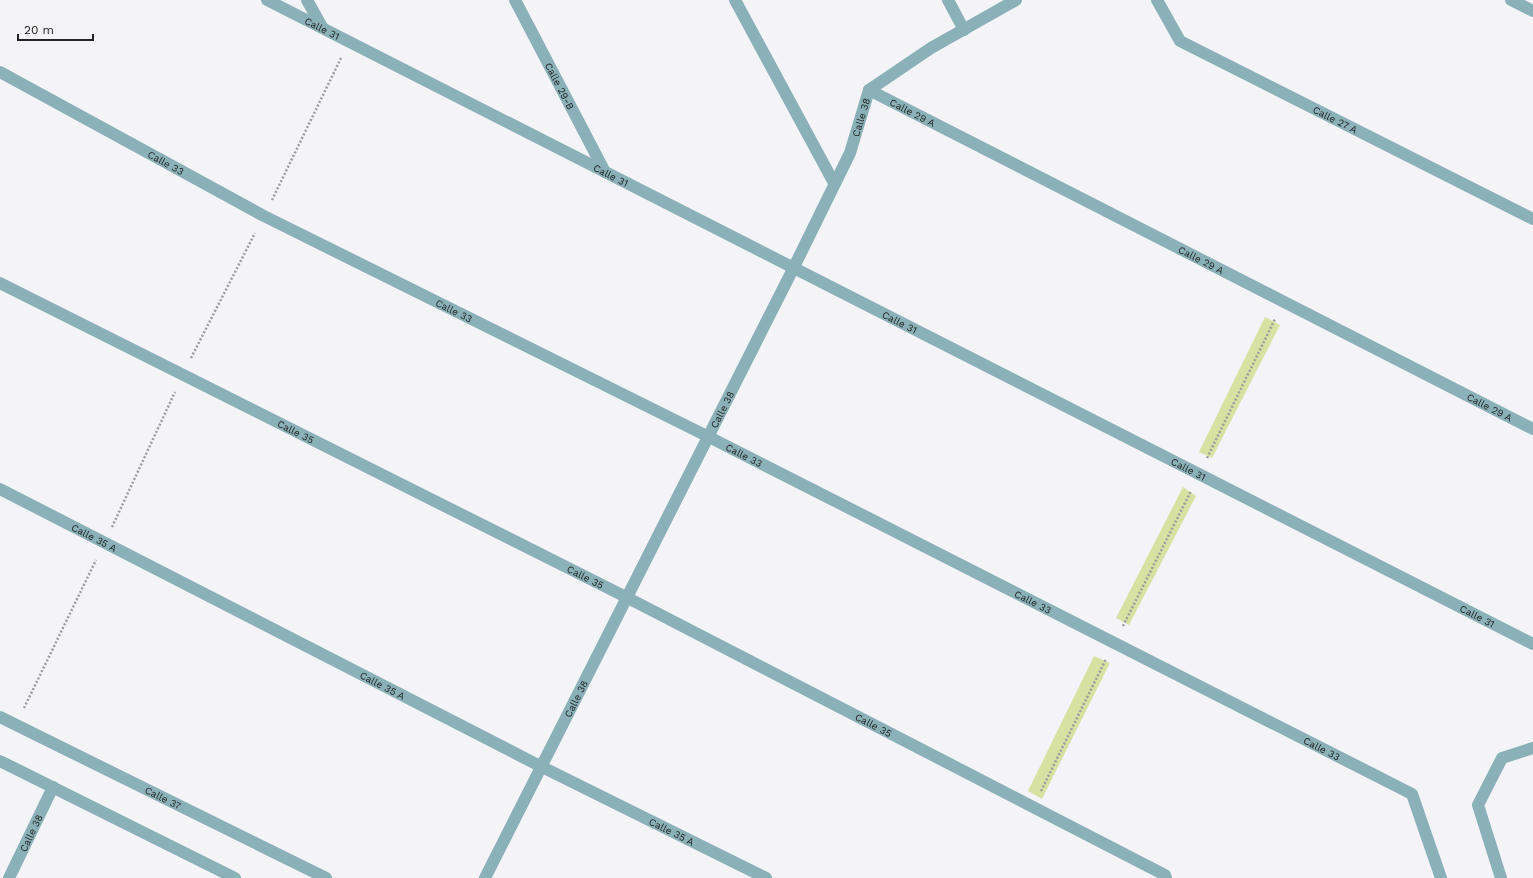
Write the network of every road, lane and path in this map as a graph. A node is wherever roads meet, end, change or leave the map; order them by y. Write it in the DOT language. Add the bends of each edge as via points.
graph roads {
  1 [pos="266,0"];
  2 [pos="307,0"];
  3 [pos="515,0"];
  4 [pos="735,0"];
  5 [pos="948,0"];
  6 [pos="1016,0"];
  7 [pos="1157,0"];
  8 [pos="1511,0"];
  9 [pos="1533,11"];
  10 [pos="322,27"];
  11 [pos="964,30"];
  12 [pos="0,72"];
  13 [pos="869,90"];
  14 [pos="605,172"];
  15 [pos="834,183"];
  16 [pos="1533,219"];
  17 [pos="793,268"];
  18 [pos="0,283"];
  19 [pos="1284,300"];
  20 [pos="1533,429"];
  21 [pos="707,436"];
  22 [pos="1199,475"];
  23 [pos="0,489"];
  24 [pos="626,597"];
  25 [pos="1114,643"];
  26 [pos="1533,644"];
  27 [pos="0,717"];
  28 [pos="1533,748"];
  29 [pos="0,761"];
  30 [pos="540,766"];
  31 [pos="53,787"];
  32 [pos="1033,807"];
  33 [pos="9,878"];
  34 [pos="235,878"];
  35 [pos="326,878"];
  36 [pos="484,878"];
  37 [pos="766,878"];
  38 [pos="1166,878"];
  39 [pos="1441,878"];
  40 [pos="1501,878"];
  1 -- 10 [label="street, Calle 31"];
  2 -- 10 [label="street"];
  3 -- 14 [label="street, Calle 29-B"];
  4 -- 15 [label="street"];
  5 -- 11 [label="street"];
  6 -- 11 [label="street, Calle 38"];
  7 -- 16 [label="street, Calle 27 A" via="1180,41"];
  8 -- 9 [label="street"];
  10 -- 14 [label="street, Calle 31"];
  11 -- 13 [label="street, Calle 38" via="930,48"];
  12 -- 21 [label="street, Calle 33" via="264,216"];
  13 -- 15 [label="street, Calle 38" via="850,153"];
  13 -- 19 [label="street, Calle 29 A"];
  14 -- 17 [label="street, Calle 31"];
  15 -- 17 [label="street, Calle 38"];
  17 -- 21 [label="street, Calle 38"];
  17 -- 22 [label="street, Calle 31"];
  18 -- 24 [label="street, Calle 35"];
  19 -- 20 [label="street, Calle 29 A"];
  19 -- 22 [label="path"];
  21 -- 24 [label="street, Calle 38"];
  21 -- 25 [label="street, Calle 33"];
  22 -- 25 [label="path"];
  22 -- 26 [label="street, Calle 31"];
  23 -- 30 [label="street, Calle 35 A"];
  24 -- 30 [label="street, Calle 38"];
  24 -- 32 [label="street, Calle 35"];
  25 -- 32 [label="path"];
  25 -- 39 [label="street, Calle 33" via="1412,794"];
  27 -- 35 [label="street, Calle 37"];
  28 -- 40 [label="street" via="1502,758 1478,805"];
  29 -- 31 [label="street"];
  30 -- 36 [label="street, Calle 38"];
  30 -- 37 [label="street, Calle 35 A"];
  31 -- 33 [label="street, Calle 38"];
  31 -- 34 [label="street"];
  32 -- 38 [label="street, Calle 35" via="1165,875"];
}
